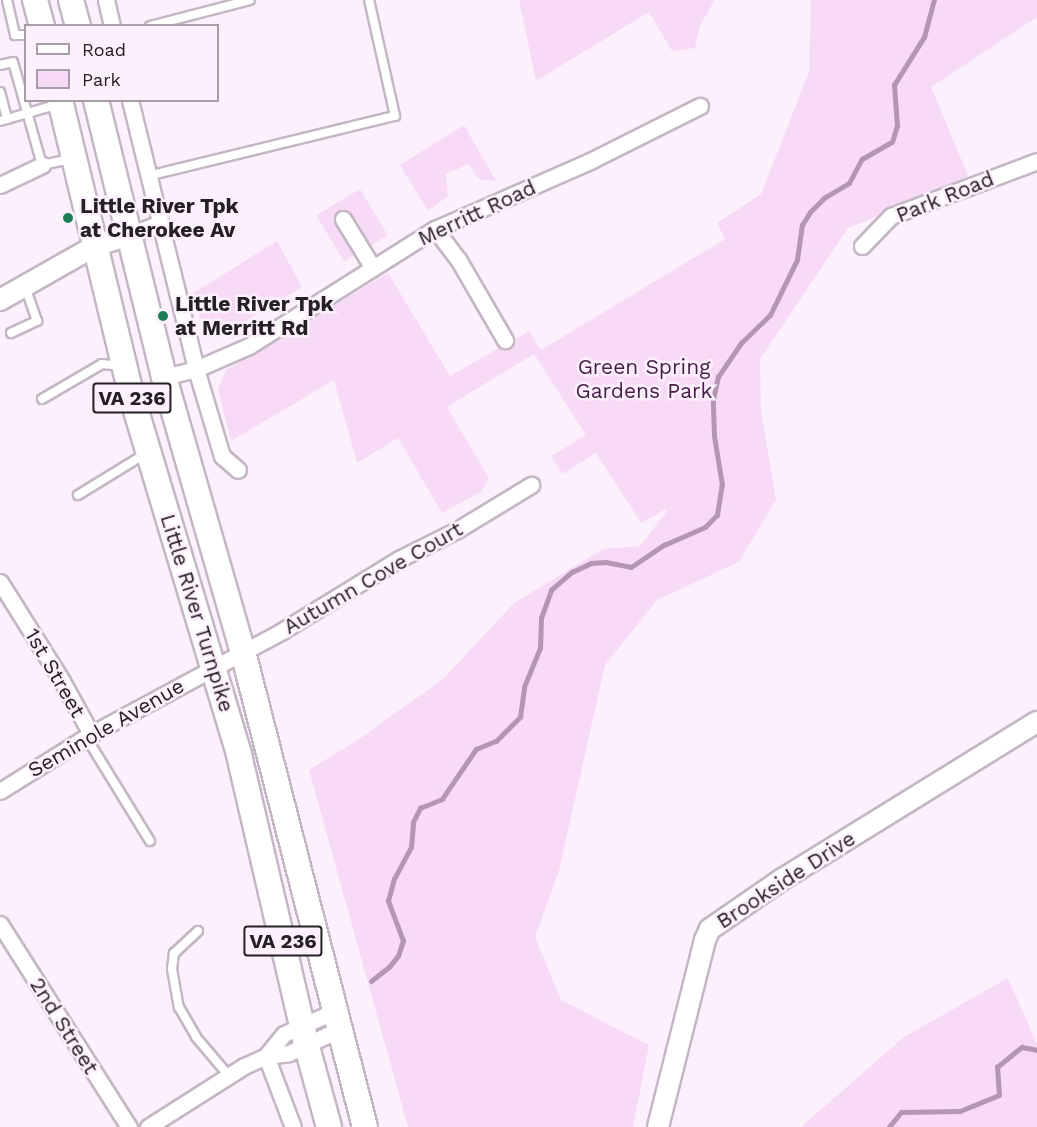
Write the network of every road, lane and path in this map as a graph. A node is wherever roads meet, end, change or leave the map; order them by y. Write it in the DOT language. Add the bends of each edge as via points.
graph roads {
  1 [pos="7,0"];
  2 [pos="36,0"];
  3 [pos="71,0"];
  4 [pos="106,0"];
  5 [pos="250,0"];
  6 [pos="369,0"];
  7 [pos="42,24"];
  8 [pos="77,24"];
  9 [pos="112,24"];
  10 [pos="158,24"];
  11 [pos="24,35"];
  12 [pos="0,65"];
  13 [pos="0,92"];
  14 [pos="60,102"];
  15 [pos="96,102"];
  16 [pos="130,102"];
  17 [pos="700,106"];
  18 [pos="26,113"];
  19 [pos="3,120"];
  20 [pos="74,158"];
  21 [pos="1037,161"];
  22 [pos="42,165"];
  23 [pos="148,176"];
  24 [pos="0,185"];
  25 [pos="343,219"];
  26 [pos="160,223"];
  27 [pos="435,229"];
  28 [pos="129,235"];
  29 [pos="95,246"];
  30 [pos="862,246"];
  31 [pos="373,268"];
  32 [pos="24,285"];
  33 [pos="0,300"];
  34 [pos="11,333"];
  35 [pos="505,340"];
  36 [pos="124,366"];
  37 [pos="196,369"];
  38 [pos="164,378"];
  39 [pos="42,399"];
  40 [pos="148,451"];
  41 [pos="238,470"];
  42 [pos="531,485"];
  43 [pos="78,495"];
  44 [pos="0,582"];
  45 [pos="243,652"];
  46 [pos="213,668"];
  47 [pos="1037,722"];
  48 [pos="88,736"];
  49 [pos="0,790"];
  50 [pos="150,842"];
  51 [pos="0,924"];
  52 [pos="198,931"];
  53 [pos="338,1020"];
  54 [pos="304,1034"];
  55 [pos="266,1056"];
  56 [pos="228,1076"];
  57 [pos="129,1127"];
  58 [pos="148,1127"];
  59 [pos="293,1127"];
  60 [pos="330,1127"];
  61 [pos="365,1127"];
  62 [pos="658,1127"];
  1 -- 11 [label="lane" via="15,34"];
  2 -- 7 [label="main road"];
  3 -- 8 [label="main road"];
  4 -- 9 [label="street"];
  5 -- 10 [label="lane"];
  6 -- 23 [label="lane" via="395,116"];
  12 -- 18 [label="lane" via="13,62"];
  13 -- 19 [label="lane"];
  14 -- 18 [label="lane"];
  14 -- 20 [label="main road, Little River Turnpike / VA 236"];
  15 -- 28 [label="main road, Little River Turnpike / VA 236"];
  16 -- 23 [label="street"];
  17 -- 27 [label="street, Merritt Road" via="590,161"];
  18 -- 19 [label="lane"];
  18 -- 22 [label="lane"];
  20 -- 22 [label="lane"];
  20 -- 29 [label="main road, Little River Turnpike / VA 236"];
  21 -- 30 [label="street, Park Road" via="891,216"];
  22 -- 24 [label="street"];
  23 -- 26 [label="street"];
  25 -- 31 [label="street"];
  26 -- 28 [label="street"];
  26 -- 37 [label="street"];
  27 -- 31 [label="street, Merritt Road"];
  27 -- 35 [label="street"];
  28 -- 29 [label="street"];
  28 -- 38 [label="main road, Little River Turnpike / VA 236"];
  29 -- 32 [label="street"];
  29 -- 36 [label="main road, Little River Turnpike / VA 236"];
  31 -- 37 [label="street, Merritt Road" via="249,346"];
  32 -- 33 [label="street"];
  32 -- 34 [label="lane" via="37,321"];
  36 -- 39 [label="lane" via="102,364"];
  36 -- 40 [label="main road, Little River Turnpike / VA 236"];
  37 -- 38 [label="street, Merritt Road"];
  37 -- 41 [label="street" via="222,456"];
  38 -- 45 [label="main road, Little River Turnpike / VA 236"];
  40 -- 43 [label="lane"];
  40 -- 46 [label="main road, Little River Turnpike / VA 236"];
  42 -- 45 [label="street, Autumn Cove Court"];
  44 -- 48 [label="street, 1st Street" via="62,681"];
  45 -- 46 [label="street, Autumn Cove Court"];
  45 -- 53 [label="main road, Little River Turnpike / VA 236"];
  46 -- 48 [label="street, Seminole Avenue"];
  46 -- 54 [label="main road, Little River Turnpike / VA 236" via="254,815"];
  47 -- 62 [label="street, Brookside Drive" via="758,895 710,929"];
  48 -- 49 [label="street, Seminole Avenue"];
  48 -- 50 [label="lane"];
  51 -- 57 [label="street, 2nd Street"];
  52 -- 56 [label="lane" via="174,953 172,969 179,1006 196,1037"];
  53 -- 54 [label="street"];
  53 -- 61 [label="main road, Little River Turnpike / VA 236"];
  54 -- 55 [label="street" via="284,1034"];
  54 -- 60 [label="main road, Little River Turnpike / VA 236"];
  55 -- 56 [label="street"];
  55 -- 59 [label="street"];
  56 -- 58 [label="street"];
}
